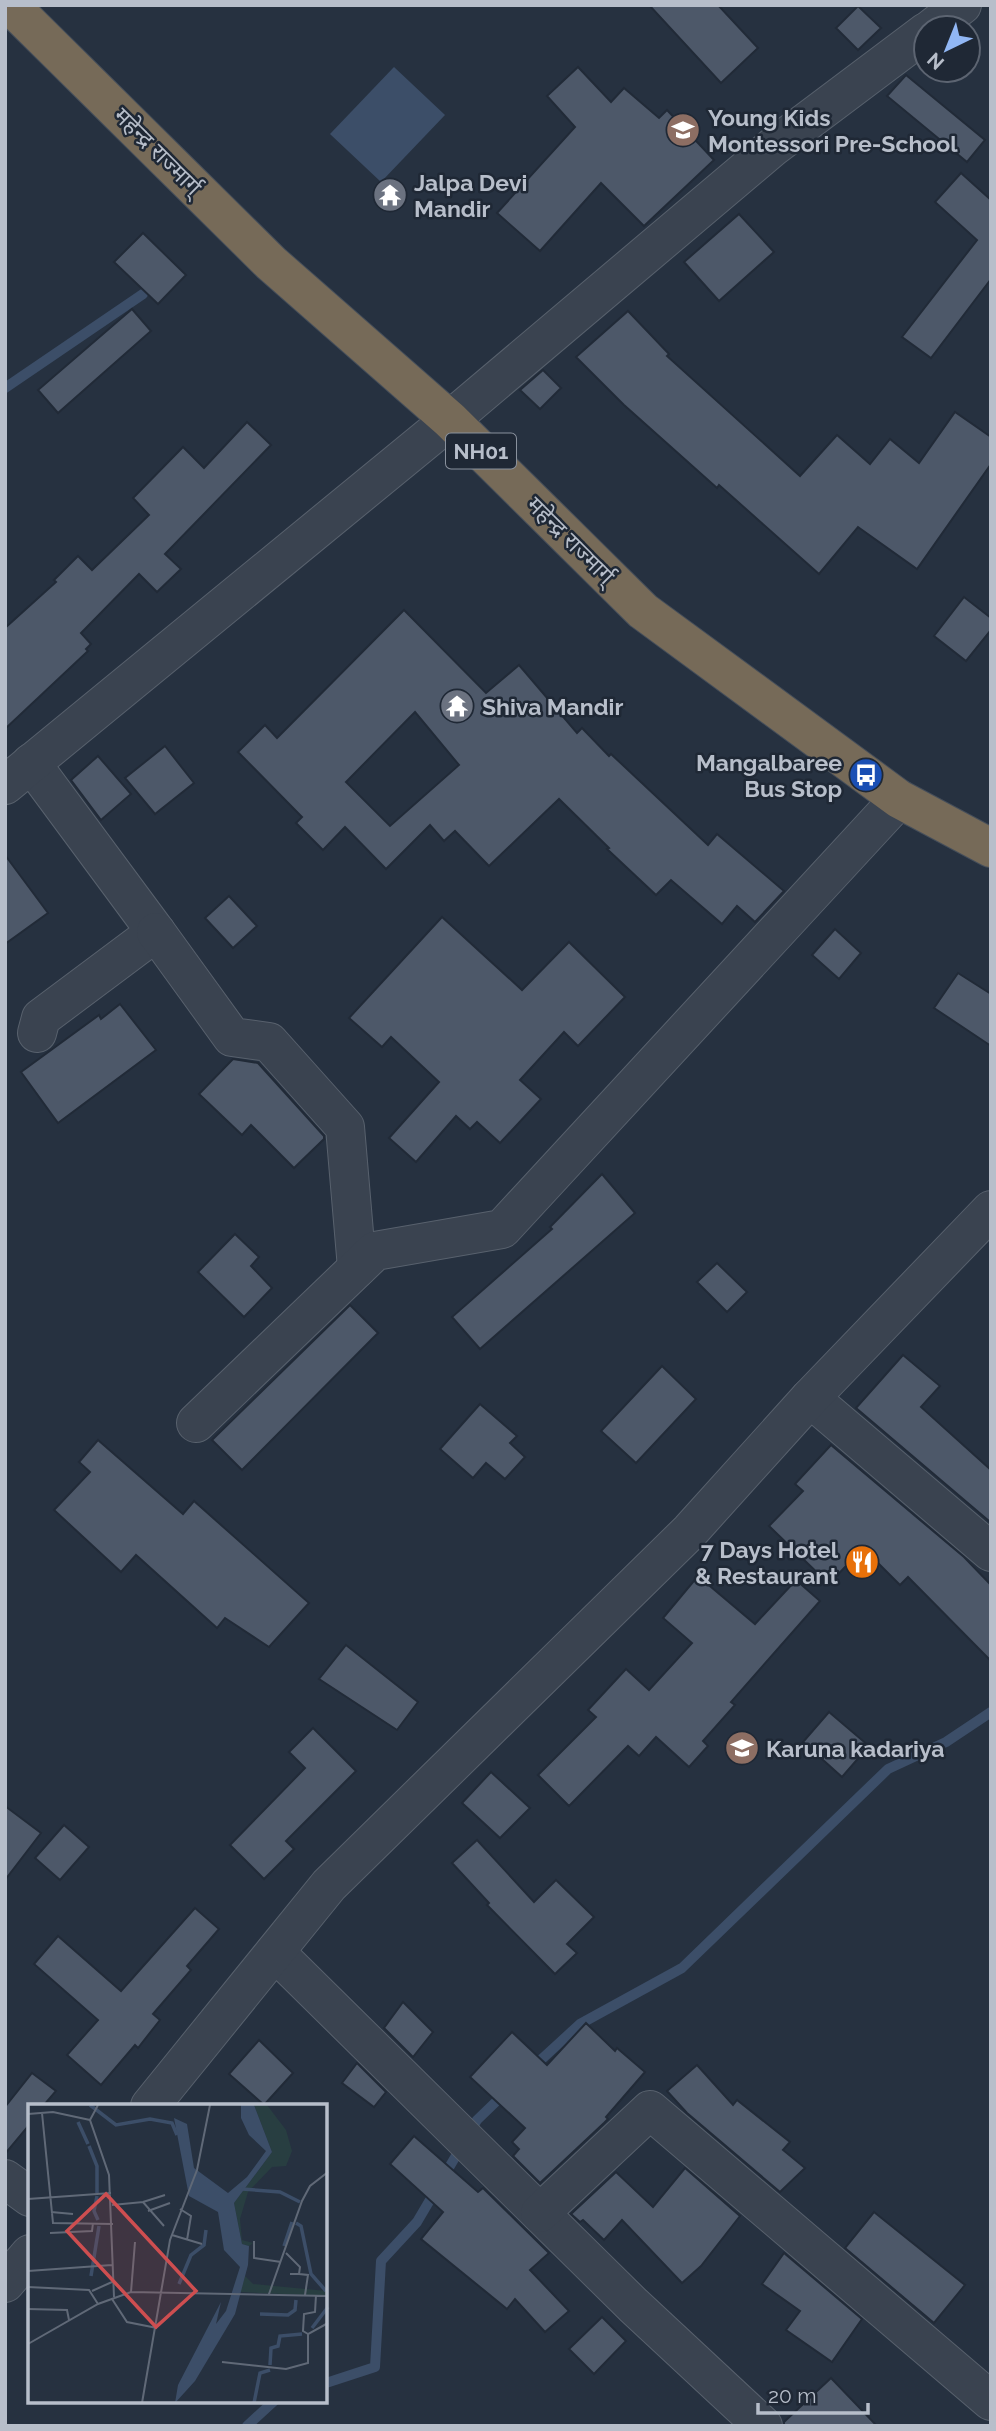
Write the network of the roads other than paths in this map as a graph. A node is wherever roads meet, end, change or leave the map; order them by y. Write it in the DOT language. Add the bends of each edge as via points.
graph roads {
  1 [pos="10,5"];
  2 [pos="912,43"];
  3 [pos="450,420"];
  4 [pos="18,774"];
  5 [pos="899,799"];
  6 [pos="991,848"];
  7 [pos="156,932"];
  8 [pos="37,1033"];
  9 [pos="991,1210"];
  10 [pos="357,1268"];
  11 [pos="810,1398"];
  12 [pos="196,1423"];
  13 [pos="991,1552"];
  14 [pos="275,1952"];
  15 [pos="151,2104"];
  16 [pos="5,2179"];
  17 [pos="28,2196"];
  18 [pos="540,2213"];
  19 [pos="28,2256"];
  20 [pos="5,2283"];
  21 [pos="991,2400"];
  22 [pos="763,2426"];
  1 -- 3 [label="highway, महेन्द्र राज्मार्ग् / NH01" via="271,263"];
  2 -- 3 [label="street" via="773,147"];
  3 -- 4 [label="street"];
  3 -- 5 [label="highway, महेन्द्र राज्मार्ग् / NH01" via="643,611"];
  4 -- 7 [label="street"];
  5 -- 6 [label="highway, महेन्द्र राज्मार्ग् / NH01"];
  5 -- 10 [label="street" via="502,1229 375,1251"];
  7 -- 8 [label="street" via="41,1018"];
  7 -- 10 [label="street" via="232,1037 269,1042 345,1127"];
  9 -- 11 [label="street"];
  10 -- 12 [label="street"];
  11 -- 13 [label="street"];
  11 -- 14 [label="street" via="690,1531 329,1885"];
  14 -- 15 [label="street"];
  14 -- 18 [label="street"];
  16 -- 17 [label="street"];
  18 -- 21 [label="street" via="650,2110"];
  18 -- 22 [label="street"];
  19 -- 20 [label="street"];
}
